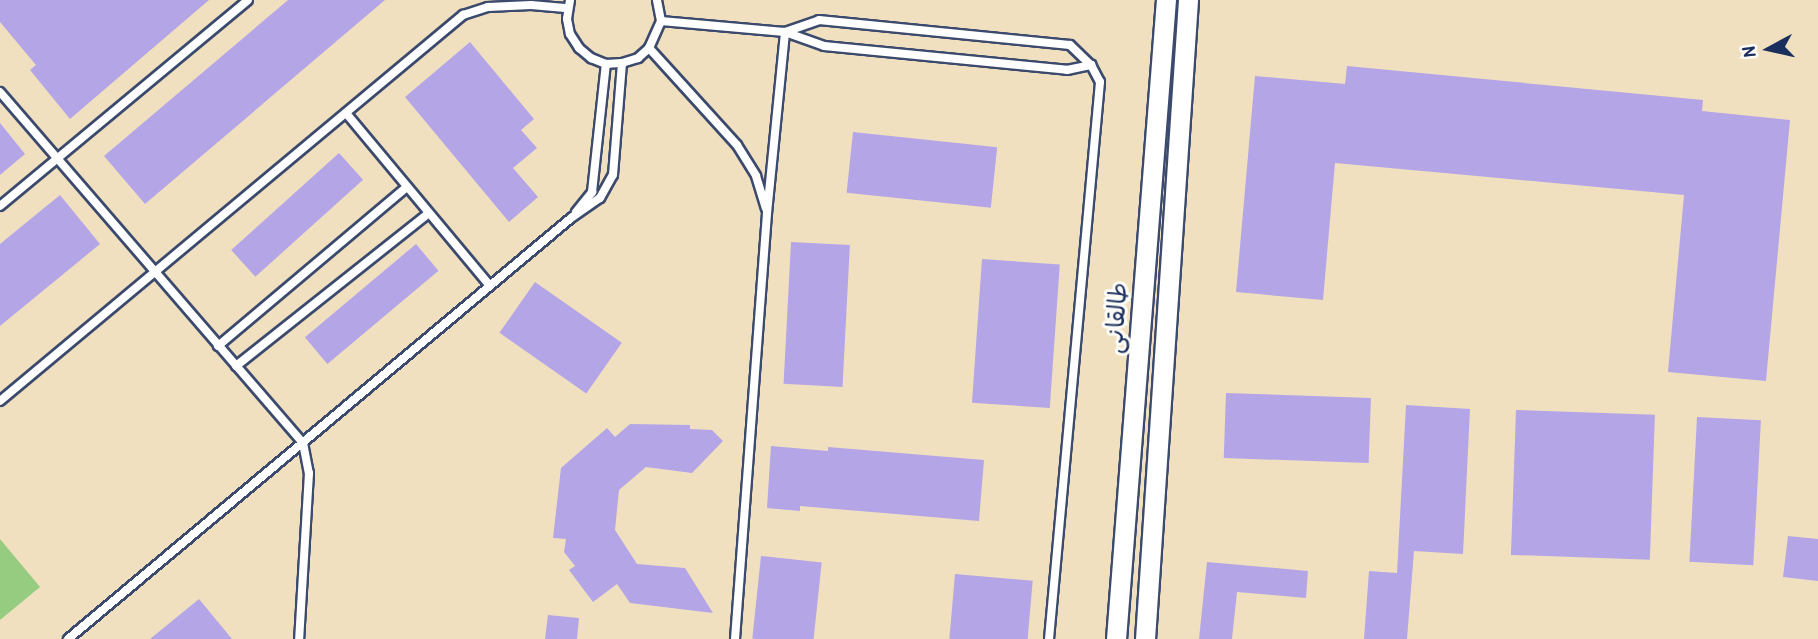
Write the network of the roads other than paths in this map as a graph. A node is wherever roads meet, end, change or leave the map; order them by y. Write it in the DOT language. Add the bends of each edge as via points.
graph roads {
  1 [pos="248,0"];
  2 [pos="657,0"];
  3 [pos="1166,0"];
  4 [pos="1188,0"];
  5 [pos="569,4"];
  6 [pos="661,20"];
  7 [pos="785,32"];
  8 [pos="649,48"];
  9 [pos="622,63"];
  10 [pos="606,64"];
  11 [pos="1090,65"];
  12 [pos="0,92"];
  13 [pos="346,113"];
  14 [pos="57,159"];
  15 [pos="407,187"];
  16 [pos="0,206"];
  17 [pos="429,213"];
  18 [pos="768,213"];
  19 [pos="571,218"];
  20 [pos="154,273"];
  21 [pos="490,286"];
  22 [pos="218,346"];
  23 [pos="236,366"];
  24 [pos="0,401"];
  25 [pos="303,443"];
  26 [pos="68,639"];
  27 [pos="299,639"];
  28 [pos="735,639"];
  29 [pos="1049,639"];
  30 [pos="1116,639"];
  31 [pos="1145,639"];
  1 -- 14 [label="lane"];
  2 -- 6 [label="lane"];
  3 -- 30 [label="street, طالقانی"];
  4 -- 31 [label="street, طالقانی"];
  5 -- 10 [label="lane" via="570,34 579,48"];
  5 -- 13 [label="lane" via="488,6 463,15"];
  6 -- 7 [label="lane"];
  6 -- 8 [label="lane"];
  7 -- 11 [label="lane" via="824,46 1067,70"];
  7 -- 11 [label="lane" via="819,20 1070,45"];
  7 -- 18 [label="lane"];
  8 -- 9 [label="lane"];
  8 -- 18 [label="lane" via="737,145 756,176"];
  9 -- 10 [label="lane"];
  9 -- 19 [label="lane" via="613,176 600,198"];
  10 -- 19 [label="lane" via="592,192"];
  11 -- 29 [label="lane" via="1100,82"];
  12 -- 14 [label="lane"];
  13 -- 15 [label="lane"];
  13 -- 20 [label="lane"];
  14 -- 16 [label="lane"];
  14 -- 20 [label="lane"];
  15 -- 17 [label="lane"];
  15 -- 22 [label="lane"];
  17 -- 21 [label="lane"];
  17 -- 23 [label="lane"];
  18 -- 28 [label="lane"];
  19 -- 21 [label="lane"];
  20 -- 22 [label="lane"];
  20 -- 24 [label="lane"];
  21 -- 25 [label="lane"];
  22 -- 23 [label="lane"];
  23 -- 25 [label="lane"];
  25 -- 26 [label="lane"];
  25 -- 27 [label="lane" via="309,473"];
}
